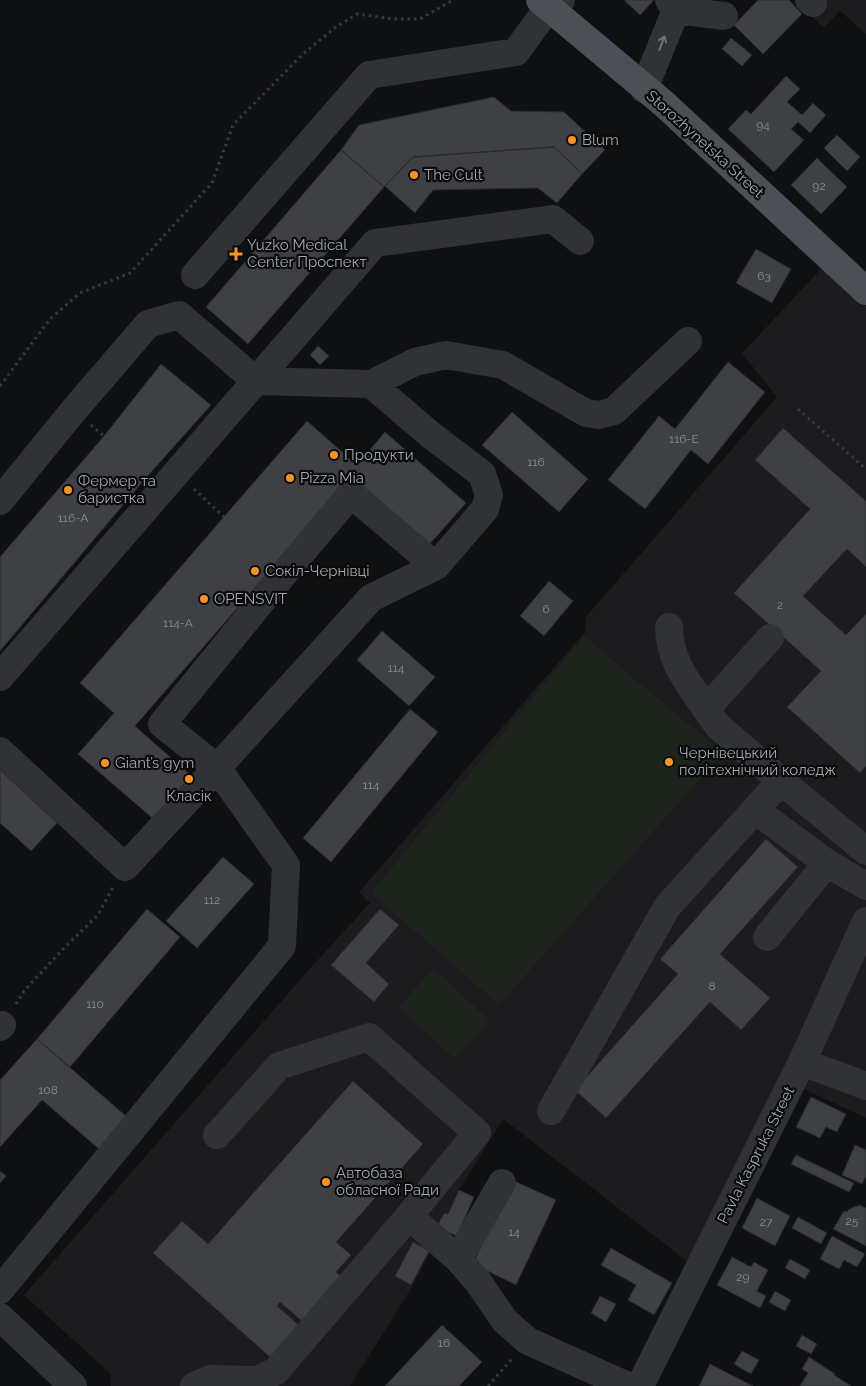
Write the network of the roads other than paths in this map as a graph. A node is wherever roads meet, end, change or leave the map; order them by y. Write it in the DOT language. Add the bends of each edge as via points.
graph roads {
  1 [pos="550,3"];
  2 [pos="672,5"];
  3 [pos="724,16"];
  4 [pos="644,89"];
  5 [pos="580,241"];
  6 [pos="195,275"];
  7 [pos="866,291"];
  8 [pos="688,341"];
  9 [pos="256,381"];
  10 [pos="371,384"];
  11 [pos="0,501"];
  12 [pos="436,566"];
  13 [pos="669,627"];
  14 [pos="770,638"];
  15 [pos="0,677"];
  16 [pos="706,709"];
  17 [pos="0,751"];
  18 [pos="217,768"];
  19 [pos="781,781"];
  20 [pos="755,810"];
  21 [pos="866,851"];
  22 [pos="827,863"];
  23 [pos="866,886"];
  24 [pos="767,937"];
  25 [pos="862,940"];
  26 [pos="802,1062"];
  27 [pos="864,1081"];
  28 [pos="551,1111"];
  29 [pos="217,1135"];
  30 [pos="502,1183"];
  31 [pos="409,1216"];
  32 [pos="458,1259"];
  33 [pos="0,1290"];
  34 [pos="0,1317"];
  35 [pos="73,1386"];
  36 [pos="194,1386"];
  37 [pos="628,1386"];
  38 [pos="640,1386"];
  1 -- 4 [label="main road, Storozhynetska Street"];
  1 -- 6 [label="street" via="516,52 369,76"];
  2 -- 3 [label="street"];
  4 -- 2 [label="street, one-way"];
  4 -- 7 [label="main road, Storozhynetska Street"];
  5 -- 9 [label="street" via="553,219 375,243"];
  8 -- 10 [label="street" via="614,411 599,415 586,413 503,365 446,355 415,362"];
  9 -- 10 [label="street"];
  9 -- 11 [label="street" via="179,315 148,324"];
  9 -- 15 [label="street"];
  10 -- 12 [label="street" via="482,474 489,495 486,509"];
  12 -- 18 [label="street" via="371,598"];
  12 -- 18 [label="street" via="351,494 162,724"];
  13 -- 16 [label="street" via="673,656"];
  14 -- 16 [label="street"];
  16 -- 19 [label="street" via="718,726"];
  17 -- 18 [label="street" via="125,867"];
  18 -- 33 [label="street" via="286,865 282,946"];
  19 -- 20 [label="street"];
  19 -- 21 [label="street"];
  20 -- 22 [label="street"];
  20 -- 28 [label="street" via="666,907"];
  22 -- 23 [label="street"];
  22 -- 24 [label="street"];
  25 -- 26 [label="street, Pavla Kaspruka Street"];
  26 -- 27 [label="street"];
  26 -- 38 [label="street, Pavla Kaspruka Street"];
  29 -- 31 [label="street" via="280,1066 370,1037 477,1133"];
  30 -- 32 [label="street"];
  31 -- 32 [label="street"];
  31 -- 36 [label="street" via="276,1371 257,1380 210,1379"];
  32 -- 37 [label="street" via="505,1321 528,1341"];
  34 -- 35 [label="street"];
}
